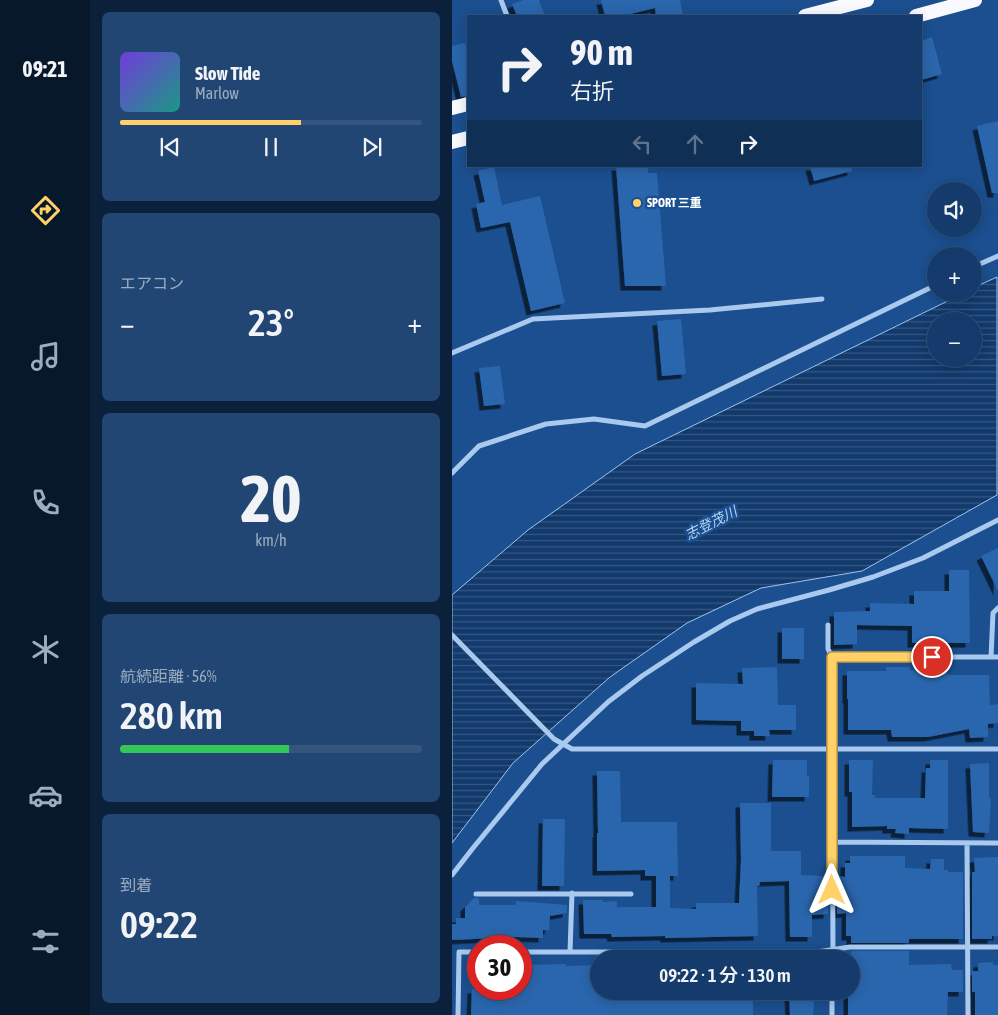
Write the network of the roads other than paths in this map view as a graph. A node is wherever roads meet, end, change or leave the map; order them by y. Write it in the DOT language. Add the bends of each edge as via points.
graph roads {
  1 [pos="501,0"];
  2 [pos="868,0"];
  3 [pos="975,0"];
  4 [pos="507,15"];
  5 [pos="809,15"];
  6 [pos="920,15"];
  7 [pos="467,104"];
  8 [pos="452,108"];
  9 [pos="467,138"];
  10 [pos="452,142"];
  11 [pos="998,256"];
  12 [pos="982,263"];
  13 [pos="927,290"];
  14 [pos="822,299"];
  15 [pos="452,353"];
  16 [pos="452,473"];
  17 [pos="998,520"];
  18 [pos="998,608"];
  19 [pos="828,625"];
  20 [pos="452,635"];
  21 [pos="991,656"];
  22 [pos="998,656"];
  23 [pos="832,657"];
  24 [pos="563,744"];
  25 [pos="832,749"];
  26 [pos="998,749"];
  27 [pos="832,842"];
  28 [pos="967,843"];
  29 [pos="998,843"];
  30 [pos="452,875"];
  31 [pos="572,893"];
  32 [pos="476,894"];
  33 [pos="631,894"];
  34 [pos="968,947"];
  35 [pos="998,947"];
  36 [pos="832,949"];
  37 [pos="467,952"];
  38 [pos="532,952"];
  39 [pos="570,952"];
  40 [pos="832,1000"];
  41 [pos="458,1015"];
  42 [pos="832,1015"];
  43 [pos="968,1015"];
  1 -- 4 [label="street"];
  2 -- 5 [label="highway"];
  3 -- 6 [label="highway"];
  7 -- 8 [label="highway"];
  9 -- 10 [label="highway"];
  11 -- 12 [label="street"];
  13 -- 16 [label="street" via="645,426 594,420 546,424 479,446"];
  14 -- 15 [label="street" via="710,310 533,319"];
  17 -- 24 [label="street" via="923,558 873,577 757,609 730,621 642,676"];
  18 -- 21 [label="street" via="993,613"];
  19 -- 23 [label="street" via="828,649"];
  20 -- 24 [label="street" via="554,739"];
  21 -- 22 [label="street"];
  21 -- 23 [label="street"];
  23 -- 25 [label="street"];
  24 -- 25 [label="street" via="572,749"];
  24 -- 30 [label="street" via="542,764"];
  25 -- 26 [label="street"];
  25 -- 27 [label="street"];
  27 -- 28 [label="street"];
  27 -- 36 [label="street"];
  28 -- 29 [label="street"];
  28 -- 34 [label="street"];
  31 -- 32 [label="street"];
  31 -- 33 [label="street"];
  31 -- 39 [label="street"];
  34 -- 35 [label="street"];
  34 -- 36 [label="street"];
  34 -- 43 [label="street"];
  36 -- 39 [label="street" via="817,952"];
  37 -- 41 [label="street" via="459,952"];
  38 -- 39 [label="street"];
  40 -- 42 [label="street"];
}
